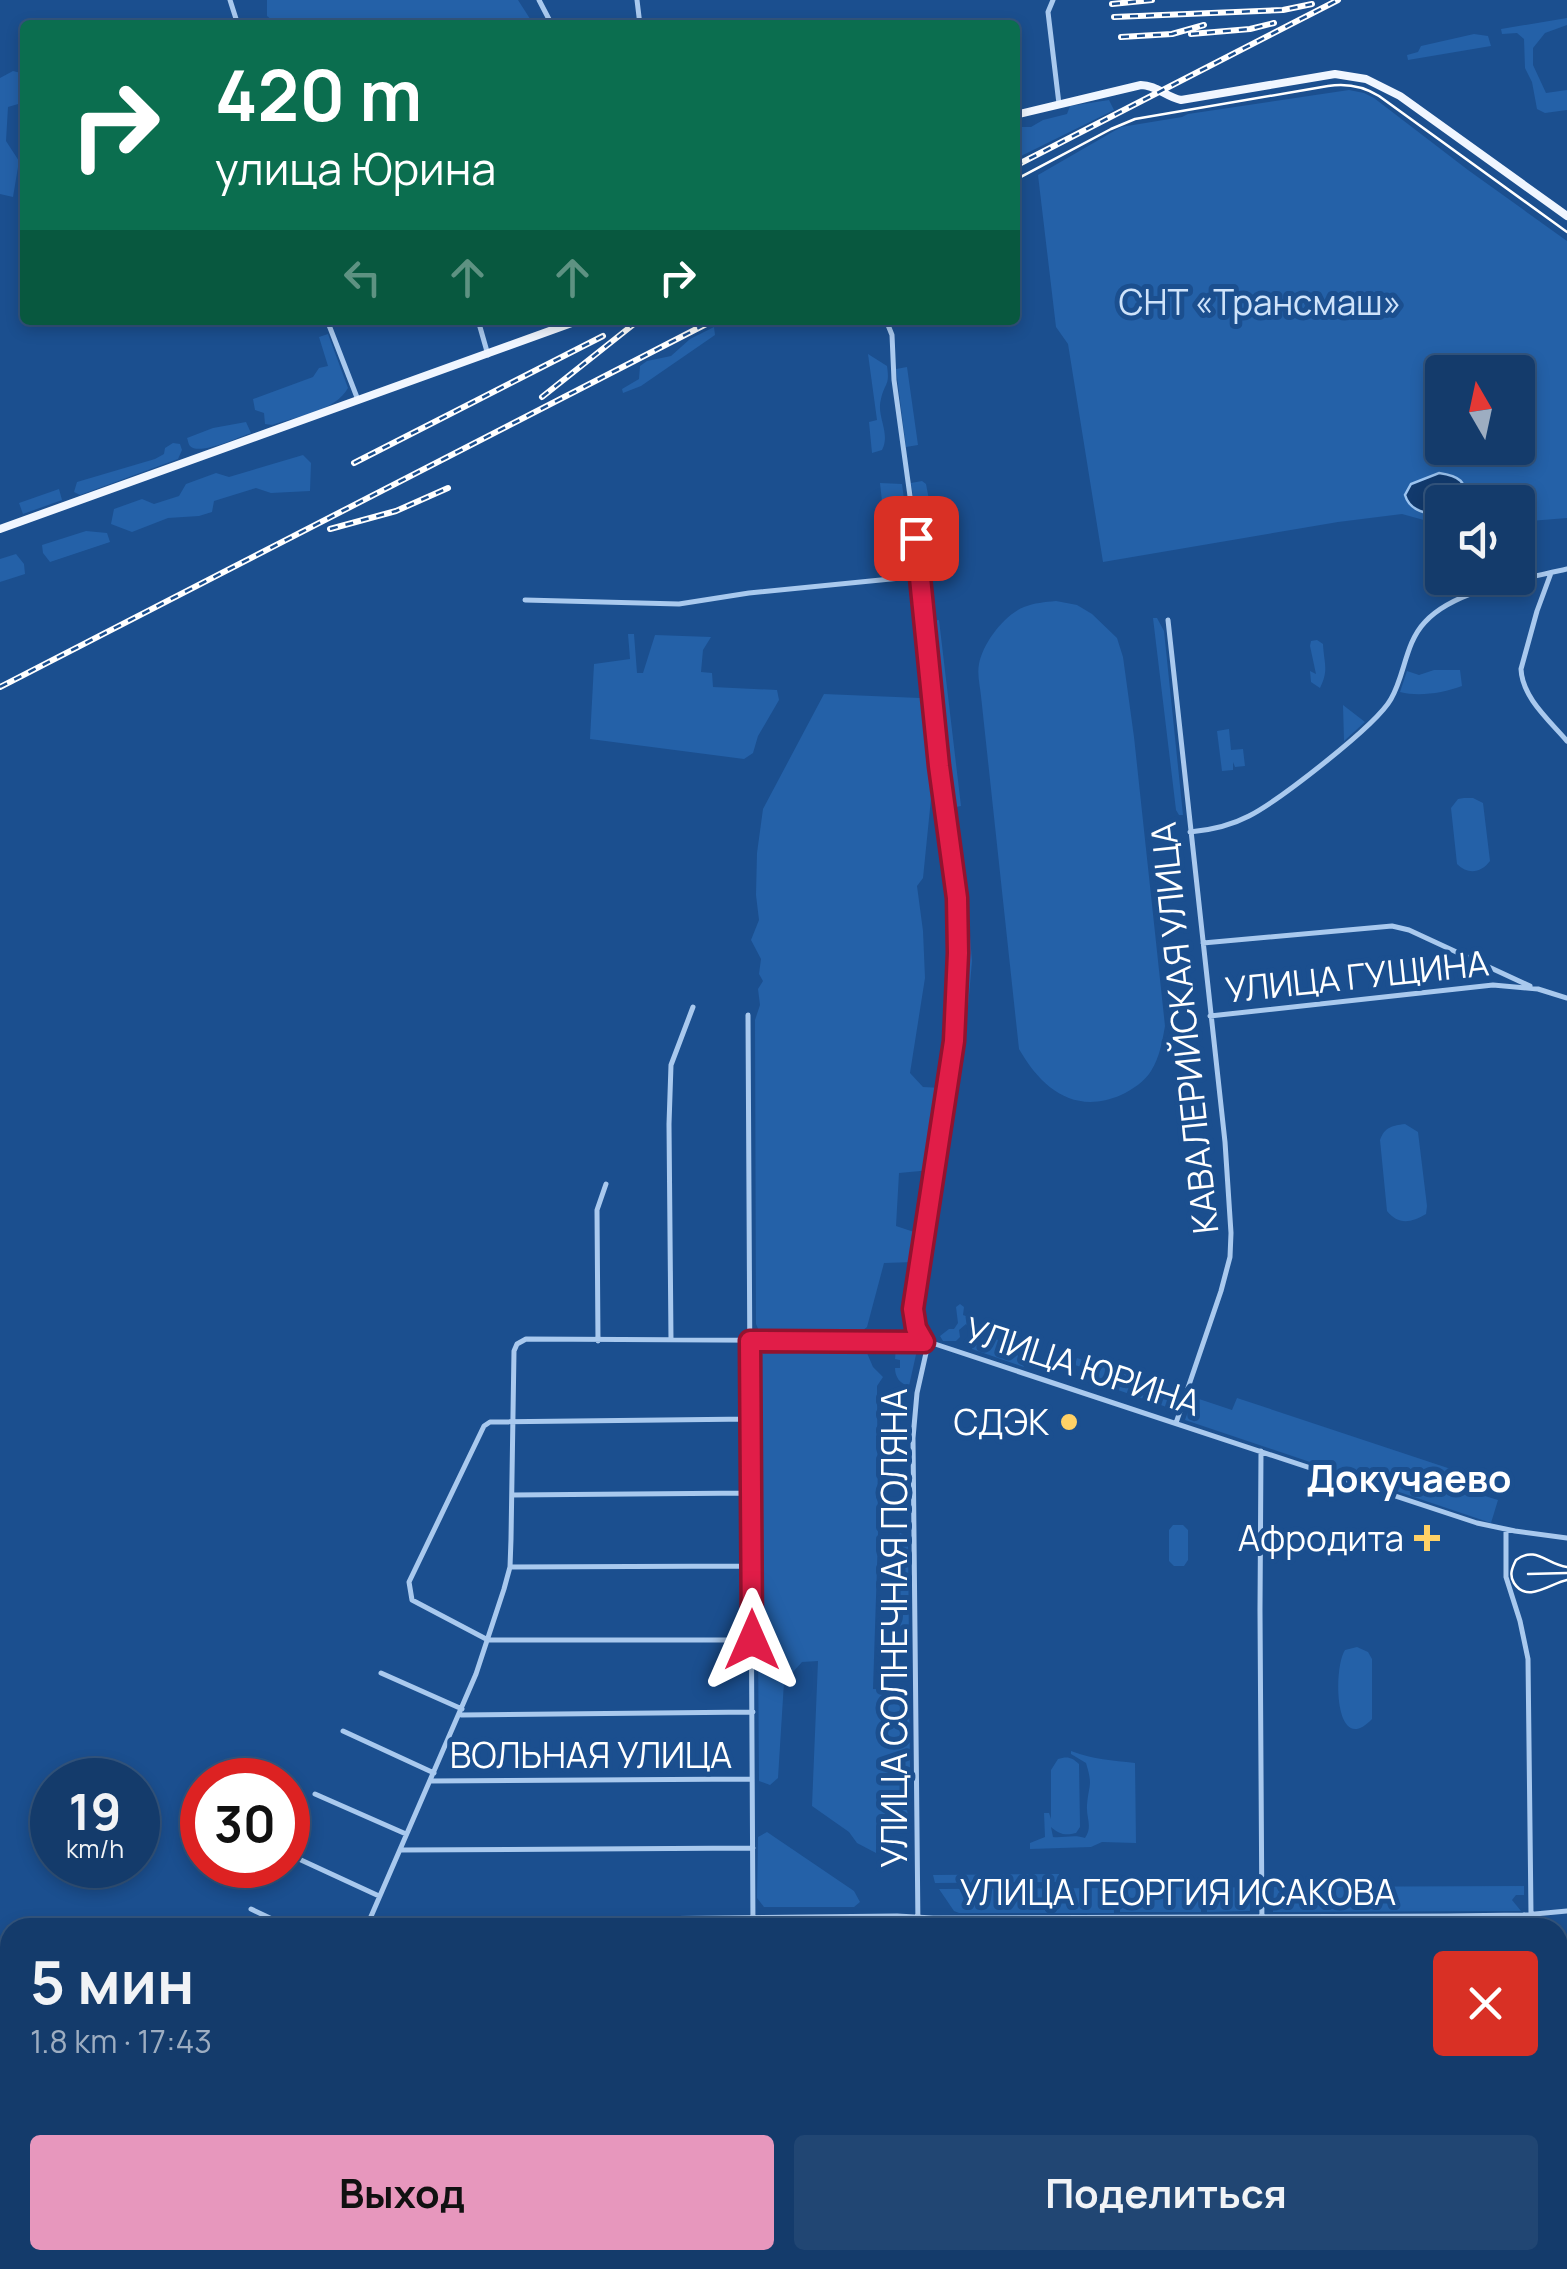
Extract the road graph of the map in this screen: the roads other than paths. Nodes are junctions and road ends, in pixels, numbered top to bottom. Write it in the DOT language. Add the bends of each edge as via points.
graph roads {
  1 [pos="1054,0"];
  2 [pos="1059,104"];
  3 [pos="1020,114"];
  4 [pos="1567,216"];
  5 [pos="329,325"];
  6 [pos="479,325"];
  7 [pos="567,325"];
  8 [pos="888,325"];
  9 [pos="488,355"];
  10 [pos="358,400"];
  11 [pos="0,529"];
  12 [pos="1567,569"];
  13 [pos="1551,573"];
  14 [pos="921,576"];
  15 [pos="525,600"];
  16 [pos="1168,620"];
  17 [pos="1567,741"];
  18 [pos="1190,832"];
  19 [pos="1203,943"];
  20 [pos="1538,989"];
  21 [pos="1567,998"];
  22 [pos="693,1007"];
  23 [pos="748,1015"];
  24 [pos="1210,1016"];
  25 [pos="606,1184"];
  26 [pos="672,1340"];
  27 [pos="598,1341"];
  28 [pos="750,1341"];
  29 [pos="924,1342"];
  30 [pos="750,1420"];
  31 [pos="513,1422"];
  32 [pos="1176,1423"];
  33 [pos="1261,1451"];
  34 [pos="752,1493"];
  35 [pos="512,1494"];
  36 [pos="1506,1530"];
  37 [pos="1567,1538"];
  38 [pos="752,1566"];
  39 [pos="510,1567"];
  40 [pos="488,1640"];
  41 [pos="752,1640"];
  42 [pos="381,1673"];
  43 [pos="461,1712"];
  44 [pos="753,1712"];
  45 [pos="343,1731"];
  46 [pos="434,1773"];
  47 [pos="752,1780"];
  48 [pos="430,1781"];
  49 [pos="315,1794"];
  50 [pos="406,1834"];
  51 [pos="753,1848"];
  52 [pos="399,1850"];
  53 [pos="310,1864"];
  54 [pos="380,1896"];
  55 [pos="251,1909"];
  56 [pos="1567,1911"];
  57 [pos="1531,1914"];
  58 [pos="1262,1916"];
  59 [pos="270,1918"];
  60 [pos="370,1918"];
  61 [pos="753,1918"];
  62 [pos="918,1918"];
  1 -- 2 [label="street" via="1048,12"];
  2 -- 3 [label="main road"];
  2 -- 4 [label="main road" via="1141,84 1181,100 1356,75 1400,96"];
  5 -- 10 [label="street"];
  6 -- 9 [label="street"];
  7 -- 9 [label="main road"];
  8 -- 14 [label="street, УЛИЦА СОЛНЕЧНАЯ ПОЛЯНА"];
  9 -- 10 [label="main road"];
  10 -- 11 [label="main road"];
  12 -- 13 [label="street"];
  13 -- 17 [label="street" via="1521,669 1524,687"];
  13 -- 18 [label="street" via="1441,608 1424,623 1390,701 1370,723 1271,804 1216,829"];
  14 -- 15 [label="street" via="679,604"];
  14 -- 29 [label="street, УЛИЦА СОЛНЕЧНАЯ ПОЛЯНА" via="958,940 954,1041 913,1309"];
  16 -- 18 [label="street, КАВАЛЕРИЙСКАЯ УЛИЦА"];
  18 -- 19 [label="street, КАВАЛЕРИЙСКАЯ УЛИЦА"];
  19 -- 20 [label="street" via="1392,926"];
  19 -- 24 [label="street, КАВАЛЕРИЙСКАЯ УЛИЦА"];
  20 -- 21 [label="street, УЛИЦА ГУЩИНА"];
  20 -- 24 [label="street, УЛИЦА ГУЩИНА" via="1493,984"];
  22 -- 26 [label="street" via="671,1064"];
  23 -- 28 [label="street"];
  24 -- 32 [label="street, КАВАЛЕРИЙСКАЯ УЛИЦА" via="1230,1258"];
  25 -- 27 [label="street" via="596,1210"];
  26 -- 27 [label="street, УЛИЦА ЮРИНА"];
  26 -- 28 [label="street, УЛИЦА ЮРИНА"];
  27 -- 31 [label="street, УЛИЦА ЮРИНА" via="517,1344"];
  28 -- 29 [label="street, УЛИЦА ЮРИНА"];
  28 -- 30 [label="street"];
  29 -- 32 [label="street, УЛИЦА ЮРИНА"];
  29 -- 62 [label="street, УЛИЦА СОЛНЕЧНАЯ ПОЛЯНА" via="913,1438"];
  30 -- 31 [label="street"];
  30 -- 34 [label="street"];
  31 -- 35 [label="street"];
  31 -- 40 [label="street" via="484,1426 409,1582 412,1600"];
  32 -- 33 [label="street, УЛИЦА ЮРИНА"];
  33 -- 36 [label="street, УЛИЦА ЮРИНА"];
  33 -- 58 [label="street"];
  34 -- 35 [label="street"];
  34 -- 38 [label="street"];
  35 -- 39 [label="street"];
  36 -- 37 [label="street, УЛИЦА ЮРИНА"];
  36 -- 57 [label="street" via="1506,1577 1528,1659"];
  38 -- 39 [label="street"];
  38 -- 41 [label="street"];
  39 -- 40 [label="street"];
  40 -- 41 [label="street"];
  40 -- 43 [label="street"];
  41 -- 44 [label="street"];
  42 -- 43 [label="street"];
  43 -- 44 [label="street"];
  43 -- 46 [label="street"];
  44 -- 47 [label="street"];
  45 -- 46 [label="street, ВОЛЬНАЯ УЛИЦА"];
  46 -- 48 [label="street"];
  47 -- 48 [label="street, ВОЛЬНАЯ УЛИЦА"];
  47 -- 51 [label="street"];
  48 -- 50 [label="street"];
  49 -- 50 [label="street"];
  50 -- 52 [label="street"];
  51 -- 52 [label="street"];
  51 -- 61 [label="street"];
  52 -- 54 [label="street"];
  53 -- 54 [label="street"];
  54 -- 60 [label="street"];
  55 -- 59 [label="street"];
  56 -- 57 [label="street, УЛИЦА ГЕОРГИЯ ИСАКОВА"];
  57 -- 58 [label="street, УЛИЦА ГЕОРГИЯ ИСАКОВА"];
  58 -- 62 [label="street, УЛИЦА ГЕОРГИЯ ИСАКОВА"];
  61 -- 62 [label="street, УЛИЦА ГЕОРГИЯ ИСАКОВА"];
}
